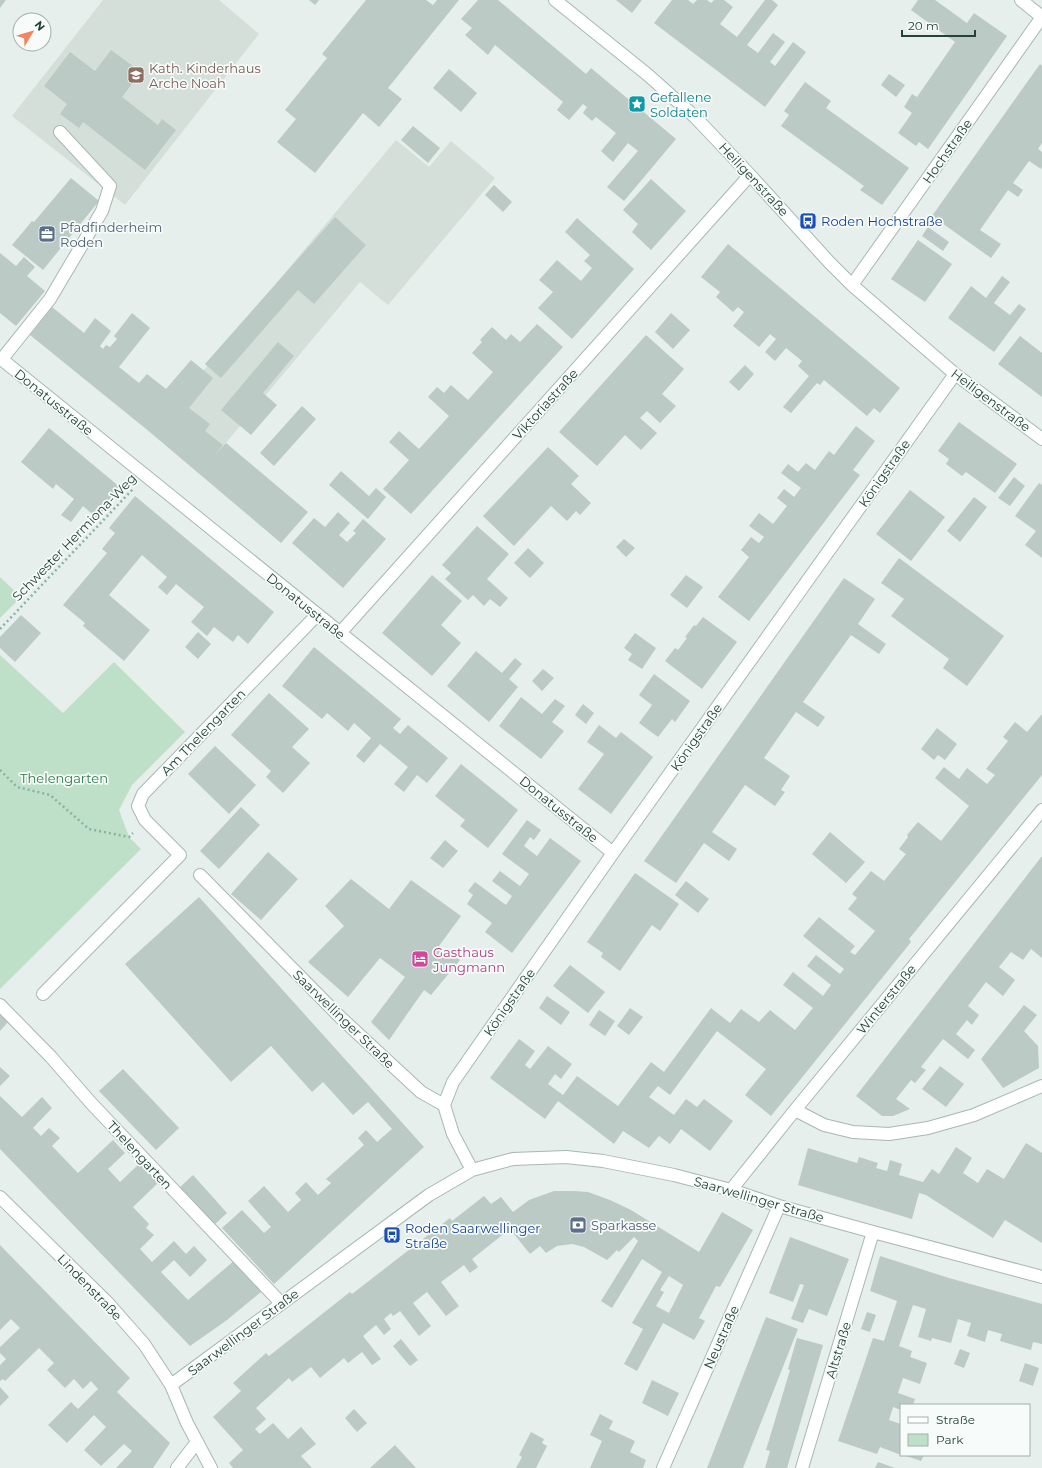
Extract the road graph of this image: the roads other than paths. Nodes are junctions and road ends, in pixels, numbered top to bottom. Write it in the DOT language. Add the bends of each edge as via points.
graph roads {
  1 [pos="555,0"];
  2 [pos="1021,0"];
  3 [pos="570,4"];
  4 [pos="1042,17"];
  5 [pos="60,132"];
  6 [pos="750,175"];
  7 [pos="852,285"];
  8 [pos="1,359"];
  9 [pos="955,374"];
  10 [pos="1042,439"];
  11 [pos="317,614"];
  12 [pos="340,633"];
  13 [pos="1042,810"];
  14 [pos="613,853"];
  15 [pos="200,875"];
  16 [pos="43,994"];
  17 [pos="0,1005"];
  18 [pos="1042,1086"];
  19 [pos="444,1105"];
  20 [pos="795,1110"];
  21 [pos="472,1170"];
  22 [pos="731,1190"];
  23 [pos="0,1197"];
  24 [pos="779,1206"];
  25 [pos="873,1232"];
  26 [pos="1042,1277"];
  27 [pos="281,1303"];
  28 [pos="171,1385"];
  29 [pos="197,1442"];
  30 [pos="177,1468"];
  31 [pos="212,1468"];
  32 [pos="663,1468"];
  33 [pos="802,1468"];
  1 -- 3 [label="street, Heiligenstraße"];
  2 -- 4 [label="street"];
  3 -- 6 [label="street, Heiligenstraße" via="695,117"];
  4 -- 7 [label="street, Hochstraße"];
  5 -- 8 [label="street" via="110,186 102,211 50,299"];
  6 -- 7 [label="street, Heiligenstraße"];
  6 -- 12 [label="street, Viktoriastraße"];
  7 -- 9 [label="street, Heiligenstraße"];
  8 -- 11 [label="street, Donatusstraße"];
  9 -- 10 [label="street, Heiligenstraße"];
  9 -- 14 [label="street, Königstraße"];
  11 -- 12 [label="street, Donatusstraße"];
  11 -- 16 [label="street, Am Thelengarten" via="143,794 138,806 145,820 180,855"];
  12 -- 14 [label="street, Donatusstraße"];
  13 -- 20 [label="street, Winterstraße"];
  14 -- 19 [label="street, Königstraße" via="453,1082"];
  15 -- 19 [label="street, Saarwellinger Straße" via="339,1016 421,1092"];
  17 -- 27 [label="street, Thelengarten"];
  18 -- 20 [label="street" via="974,1115 928,1128 889,1134 853,1132 824,1125"];
  19 -- 21 [label="street" via="453,1134"];
  20 -- 22 [label="street, Winterstraße"];
  21 -- 22 [label="street, Saarwellinger Straße" via="513,1159 566,1157 674,1175"];
  21 -- 27 [label="street, Saarwellinger Straße" via="429,1195"];
  22 -- 24 [label="street, Saarwellinger Straße"];
  23 -- 28 [label="street, Lindenstraße" via="108,1303 144,1344"];
  24 -- 25 [label="street, Saarwellinger Straße"];
  24 -- 32 [label="street, Neustraße"];
  25 -- 26 [label="street, Saarwellinger Straße"];
  25 -- 33 [label="street, Altstraße"];
  27 -- 28 [label="street, Saarwellinger Straße"];
  28 -- 29 [label="street, Lindenstraße"];
  29 -- 30 [label="street"];
  29 -- 31 [label="street, Lindenstraße"];
}
